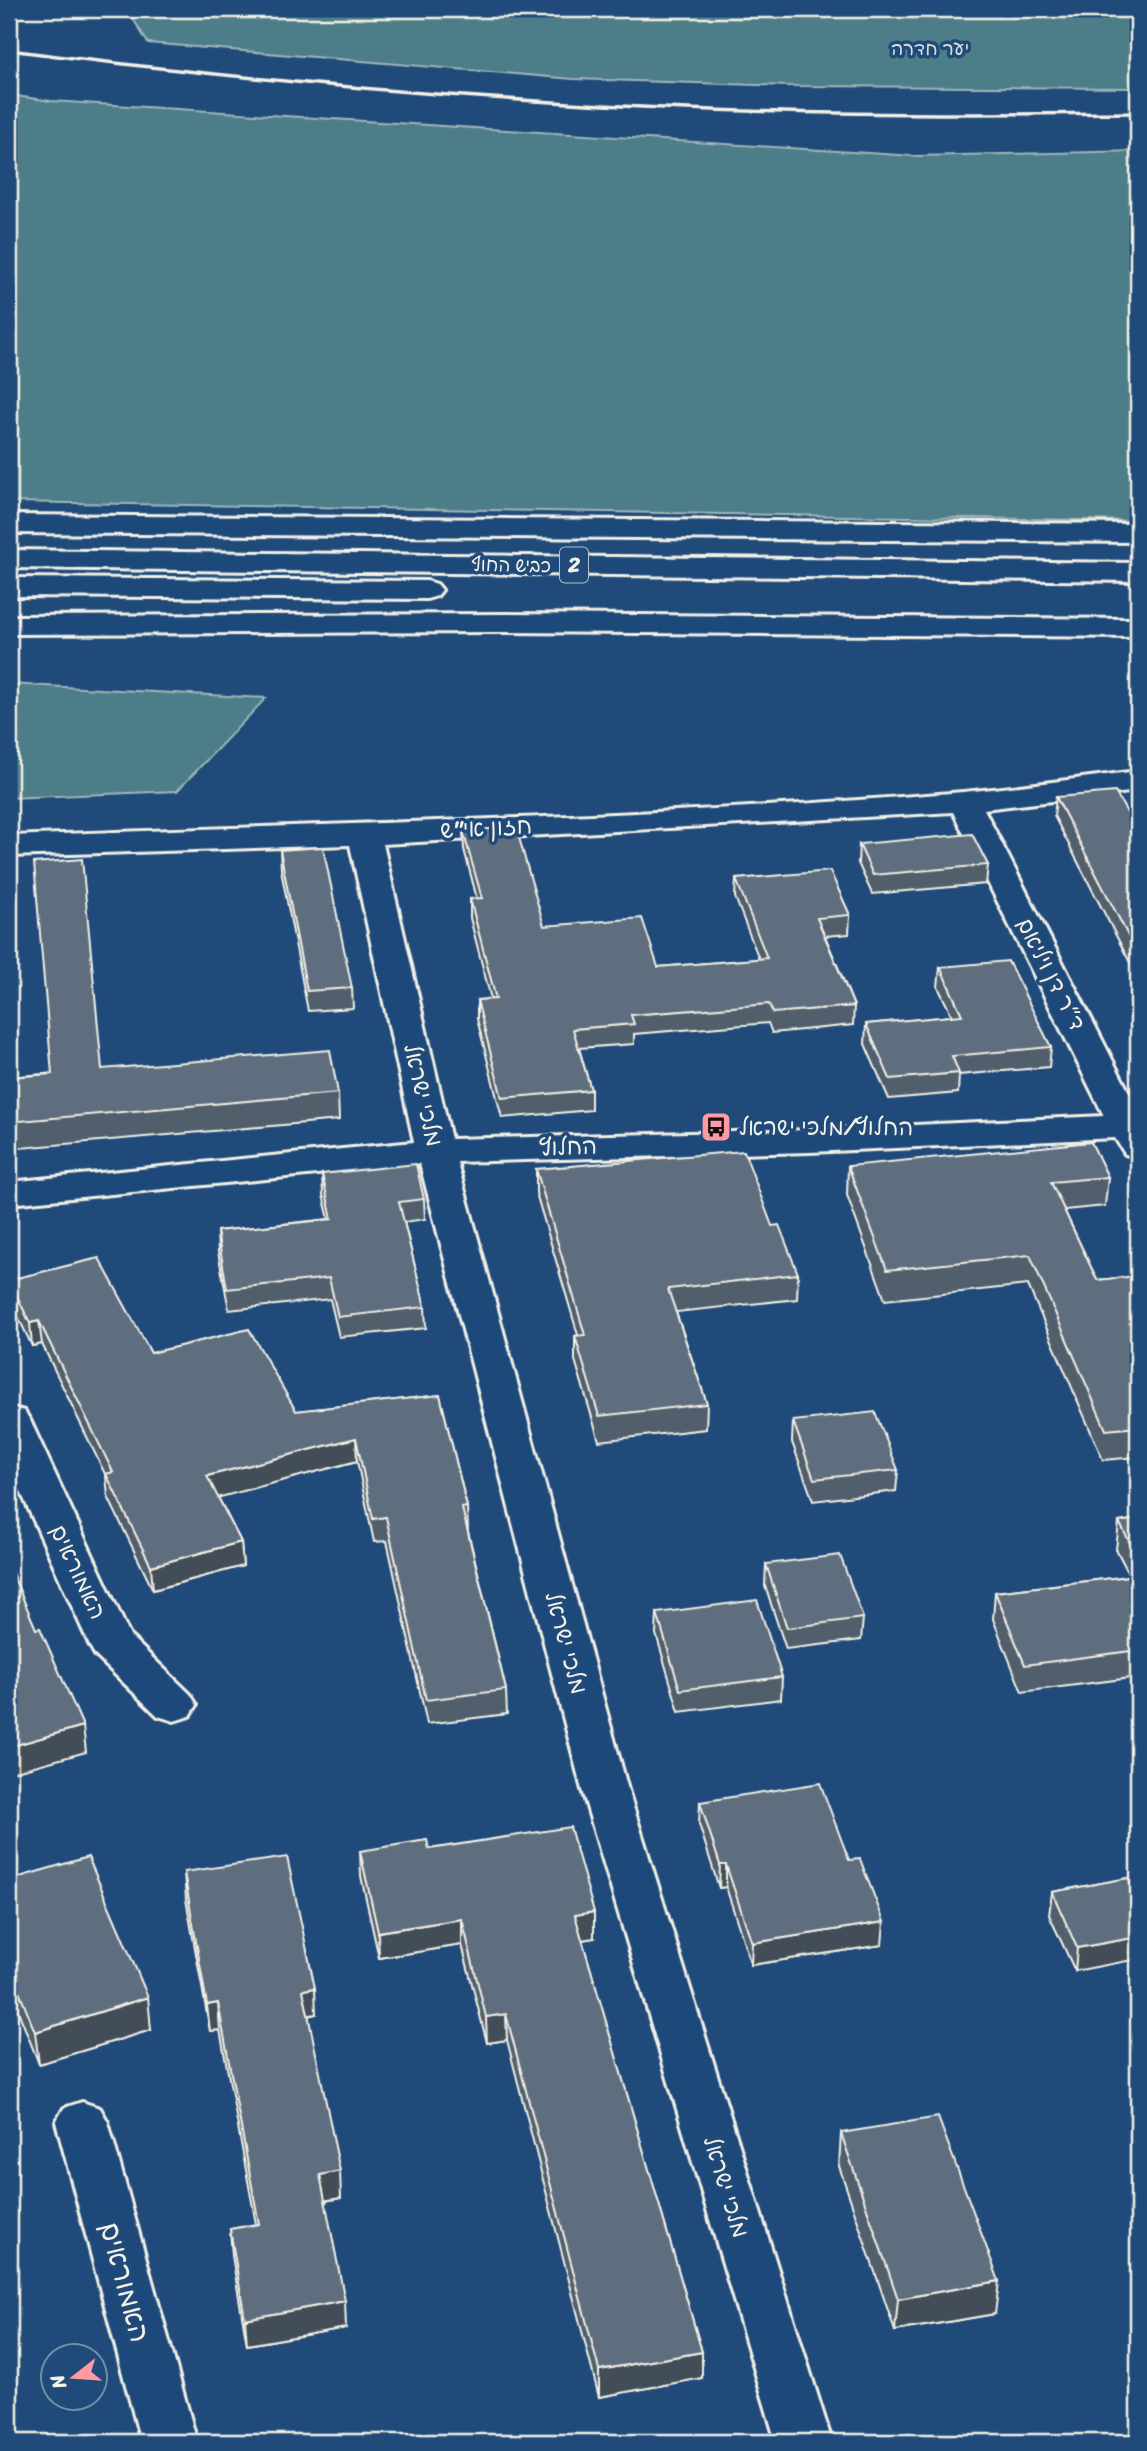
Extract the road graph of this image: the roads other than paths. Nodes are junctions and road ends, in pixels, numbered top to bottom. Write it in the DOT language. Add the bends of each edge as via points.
graph roads {
  1 [pos="9,524"];
  2 [pos="1138,533"];
  3 [pos="9,559"];
  4 [pos="1138,572"];
  5 [pos="9,586"];
  6 [pos="1138,595"];
  7 [pos="9,625"];
  8 [pos="1138,628"];
  9 [pos="1138,781"];
  10 [pos="964,802"];
  11 [pos="364,835"];
  12 [pos="9,846"];
  13 [pos="1133,1136"];
  14 [pos="435,1151"];
  15 [pos="9,1193"];
  16 [pos="9,1420"];
  17 [pos="174,1705"];
  18 [pos="82,2122"];
  19 [pos="169,2442"];
  20 [pos="804,2442"];
  1 -- 2 [label="main road"];
  3 -- 4 [label="main road, כביש החוף / 2"];
  5 -- 6 [label="main road, כביש החוף / 2"];
  7 -- 8 [label="main road"];
  9 -- 10 [label="main road, חזון אי\"ש"];
  10 -- 11 [label="main road, חזון אי\"ש"];
  10 -- 13 [label="main road, ד״ר דן ויליאם"];
  11 -- 12 [label="main road, חזון אי\"ש"];
  11 -- 14 [label="main road, מלכי ישראל"];
  13 -- 14 [label="main road, החלוץ"];
  14 -- 15 [label="main road, החלוץ"];
  14 -- 20 [label="main road, מלכי ישראל" via="605,1790"];
  16 -- 17 [label="main road, האמוראים" via="111,1644"];
  18 -- 19 [label="main road, האמוראים"];
}
